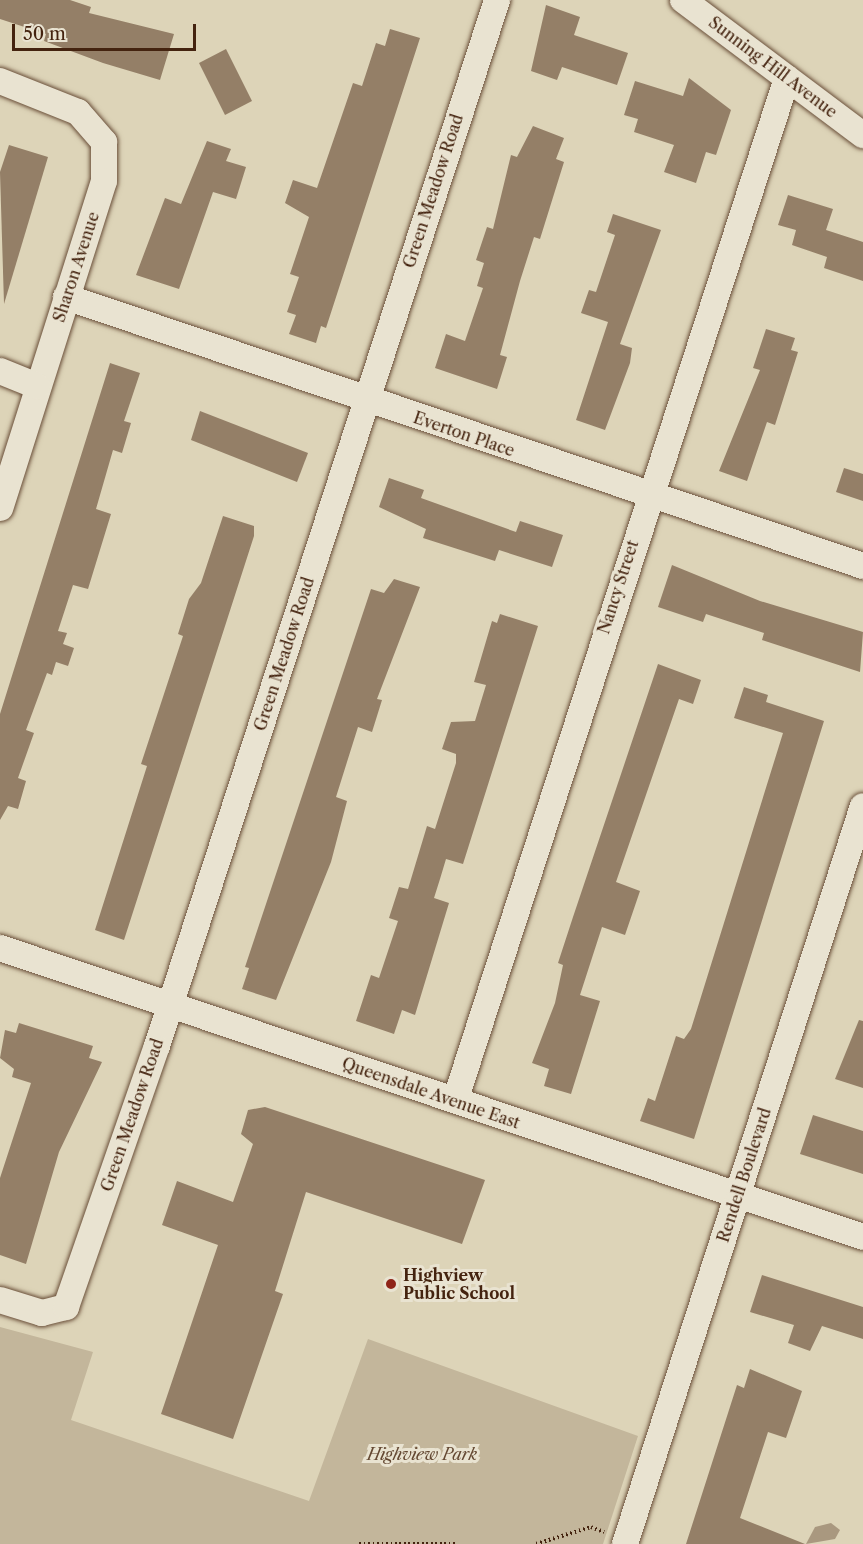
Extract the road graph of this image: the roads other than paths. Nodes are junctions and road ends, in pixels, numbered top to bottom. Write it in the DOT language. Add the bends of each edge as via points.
graph roads {
  1 [pos="497,0"];
  2 [pos="682,0"];
  3 [pos="787,78"];
  4 [pos="0,81"];
  5 [pos="863,135"];
  6 [pos="66,297"];
  7 [pos="0,371"];
  8 [pos="37,386"];
  9 [pos="365,400"];
  10 [pos="648,496"];
  11 [pos="0,508"];
  12 [pos="863,566"];
  13 [pos="863,806"];
  14 [pos="853,872"];
  15 [pos="0,948"];
  16 [pos="169,1006"];
  17 [pos="456,1098"];
  18 [pos="738,1195"];
  19 [pos="863,1237"];
  20 [pos="0,1300"];
  21 [pos="626,1541"];
  1 -- 9 [label="street, Green Meadow Road"];
  2 -- 3 [label="street, Sunning Hill Avenue"];
  3 -- 5 [label="street, Sunning Hill Avenue"];
  3 -- 10 [label="street, Nancy Street"];
  4 -- 6 [label="street, Sharon Avenue" via="78,112 104,142 104,181"];
  6 -- 8 [label="street, Sharon Avenue"];
  6 -- 9 [label="street, Everton Place"];
  7 -- 8 [label="street"];
  8 -- 11 [label="street, Sharon Avenue"];
  9 -- 10 [label="street, Everton Place"];
  9 -- 16 [label="street, Green Meadow Road"];
  10 -- 12 [label="street, Everton Place"];
  10 -- 17 [label="street, Nancy Street"];
  13 -- 14 [label="street, Rendell Boulevard"];
  14 -- 18 [label="street, Rendell Boulevard"];
  15 -- 16 [label="street, Queensdale Avenue East"];
  16 -- 17 [label="street, Queensdale Avenue East"];
  16 -- 20 [label="street, Green Meadow Road" via="67,1306 42,1313"];
  17 -- 18 [label="street, Queensdale Avenue East"];
  18 -- 19 [label="street, Queensdale Avenue East"];
  18 -- 21 [label="street, Rendell Boulevard"];
}
